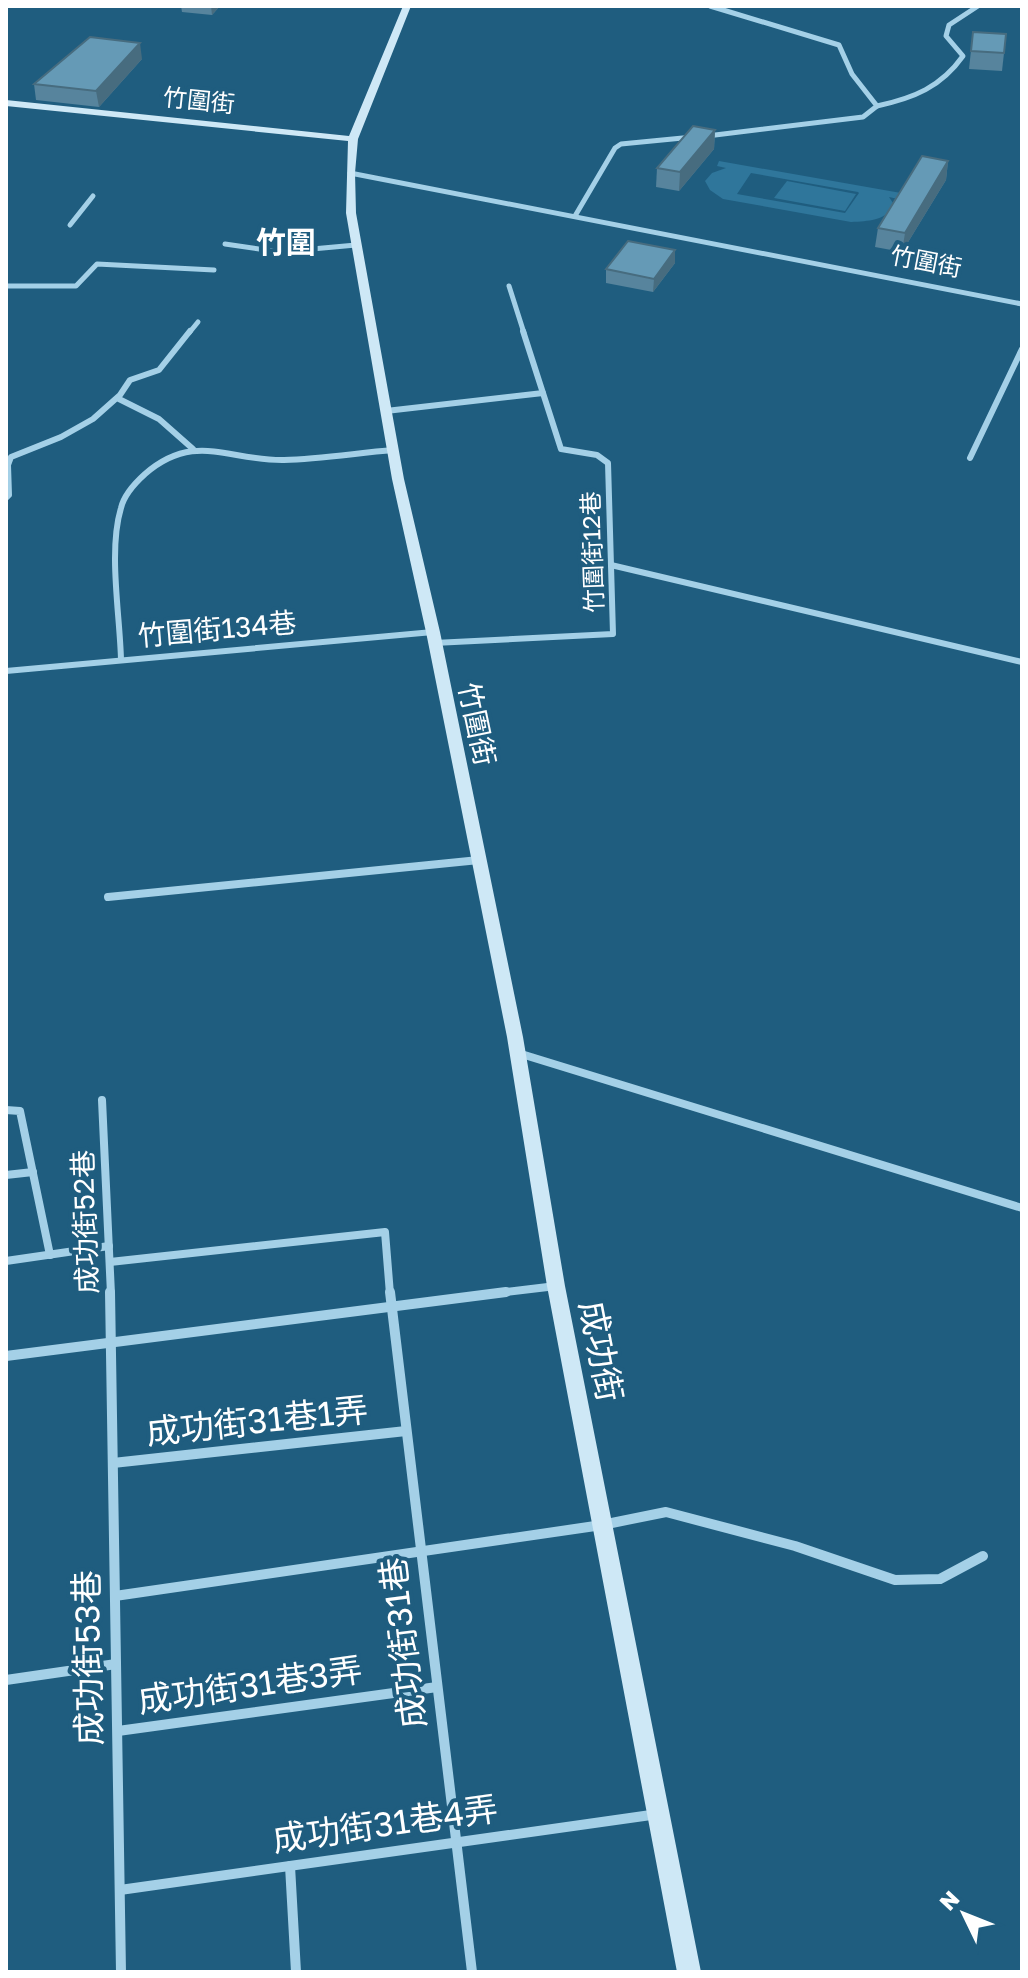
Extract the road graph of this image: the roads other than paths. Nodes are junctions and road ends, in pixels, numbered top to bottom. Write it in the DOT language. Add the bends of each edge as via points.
graph roads {
  1 [pos="407,6"];
  2 [pos="710,6"];
  3 [pos="978,6"];
  4 [pos="6,103"];
  5 [pos="877,106"];
  6 [pos="353,139"];
  7 [pos="350,173"];
  8 [pos="93,196"];
  9 [pos="575,216"];
  10 [pos="70,225"];
  11 [pos="225,244"];
  12 [pos="356,245"];
  13 [pos="214,270"];
  14 [pos="6,286"];
  15 [pos="509,286"];
  16 [pos="1022,304"];
  17 [pos="198,322"];
  18 [pos="1022,349"];
  19 [pos="543,393"];
  20 [pos="119,399"];
  21 [pos="386,411"];
  22 [pos="193,449"];
  23 [pos="393,450"];
  24 [pos="970,458"];
  25 [pos="6,498"];
  26 [pos="611,565"];
  27 [pos="433,638"];
  28 [pos="121,660"];
  29 [pos="1022,662"];
  30 [pos="6,671"];
  31 [pos="479,860"];
  32 [pos="108,897"];
  33 [pos="518,1053"];
  34 [pos="102,1100"];
  35 [pos="6,1110"];
  36 [pos="33,1172"];
  37 [pos="6,1175"];
  38 [pos="1022,1208"];
  39 [pos="109,1246"];
  40 [pos="50,1255"];
  41 [pos="6,1261"];
  42 [pos="110,1262"];
  43 [pos="556,1286"];
  44 [pos="391,1307"];
  45 [pos="112,1342"];
  46 [pos="6,1356"];
  47 [pos="406,1431"];
  48 [pos="113,1463"];
  49 [pos="602,1525"];
  50 [pos="421,1551"];
  51 [pos="983,1556"];
  52 [pos="115,1596"];
  53 [pos="116,1664"];
  54 [pos="6,1680"];
  55 [pos="437,1687"];
  56 [pos="118,1731"];
  57 [pos="658,1814"];
  58 [pos="456,1843"];
  59 [pos="290,1866"];
  60 [pos="120,1890"];
  61 [pos="121,1972"];
  62 [pos="296,1972"];
  63 [pos="472,1972"];
  64 [pos="689,1972"];
  1 -- 6 [label="street"];
  2 -- 5 [label="street" via="839,45 852,74"];
  3 -- 5 [label="street" via="946,26 946,36 963,56 951,75 917,98"];
  4 -- 6 [label="street, 竹圍街"];
  5 -- 9 [label="street" via="863,117 621,144"];
  6 -- 7 [label="street, 竹圍街"];
  7 -- 9 [label="street, 竹圍街"];
  7 -- 12 [label="street, 竹圍街"];
  8 -- 10 [label="street"];
  9 -- 16 [label="street, 竹圍街"];
  11 -- 12 [label="street" via="279,252"];
  12 -- 21 [label="street, 竹圍街"];
  13 -- 14 [label="street" via="97,264 76,286"];
  15 -- 19 [label="street, 竹圍街12巷"];
  17 -- 20 [label="street" via="159,370 130,380"];
  18 -- 24 [label="street"];
  19 -- 21 [label="street"];
  19 -- 26 [label="street, 竹圍街12巷" via="561,449 597,455 608,463"];
  20 -- 22 [label="street" via="158,416"];
  20 -- 25 [label="street" via="61,438 11,457"];
  21 -- 23 [label="street, 竹圍街"];
  22 -- 23 [label="street" via="285,459"];
  22 -- 28 [label="street" via="162,461 121,506"];
  23 -- 27 [label="street, 竹圍街"];
  26 -- 27 [label="street, 竹圍街12巷" via="613,634"];
  26 -- 29 [label="street"];
  27 -- 28 [label="street, 竹圍街134巷"];
  27 -- 31 [label="street, 竹圍街"];
  28 -- 30 [label="street, 竹圍街134巷"];
  31 -- 32 [label="street"];
  31 -- 33 [label="street, 竹圍街"];
  33 -- 38 [label="street"];
  33 -- 43 [label="street, 竹圍街"];
  34 -- 39 [label="street, 成功街52巷"];
  35 -- 36 [label="street" via="20,1111"];
  36 -- 37 [label="street"];
  36 -- 40 [label="street"];
  39 -- 40 [label="street"];
  39 -- 42 [label="street, 成功街52巷"];
  40 -- 41 [label="street"];
  42 -- 44 [label="street, 成功街31巷" via="385,1232"];
  42 -- 45 [label="street, 成功街52巷"];
  43 -- 44 [label="street, 成功街"];
  43 -- 49 [label="street, 成功街"];
  44 -- 45 [label="street, 成功街"];
  44 -- 47 [label="street, 成功街31巷"];
  45 -- 46 [label="street, 成功街"];
  45 -- 48 [label="street, 成功街53巷"];
  47 -- 48 [label="street, 成功街31巷1弄"];
  47 -- 50 [label="street, 成功街31巷"];
  48 -- 52 [label="street, 成功街53巷"];
  49 -- 50 [label="street"];
  49 -- 51 [label="street" via="666,1512 795,1546 895,1580 940,1579"];
  49 -- 57 [label="street, 成功街"];
  50 -- 52 [label="street"];
  50 -- 55 [label="street, 成功街31巷"];
  52 -- 53 [label="street, 成功街53巷"];
  53 -- 54 [label="street"];
  53 -- 56 [label="street, 成功街53巷"];
  55 -- 56 [label="street, 成功街31巷3弄"];
  55 -- 58 [label="street, 成功街31巷"];
  56 -- 60 [label="street, 成功街53巷"];
  57 -- 58 [label="street, 成功街31巷4弄"];
  57 -- 64 [label="street, 成功街"];
  58 -- 59 [label="street, 成功街31巷4弄"];
  58 -- 63 [label="street, 成功街31巷"];
  59 -- 60 [label="street, 成功街31巷4弄"];
  59 -- 62 [label="street"];
  60 -- 61 [label="street, 成功街53巷"];
}
